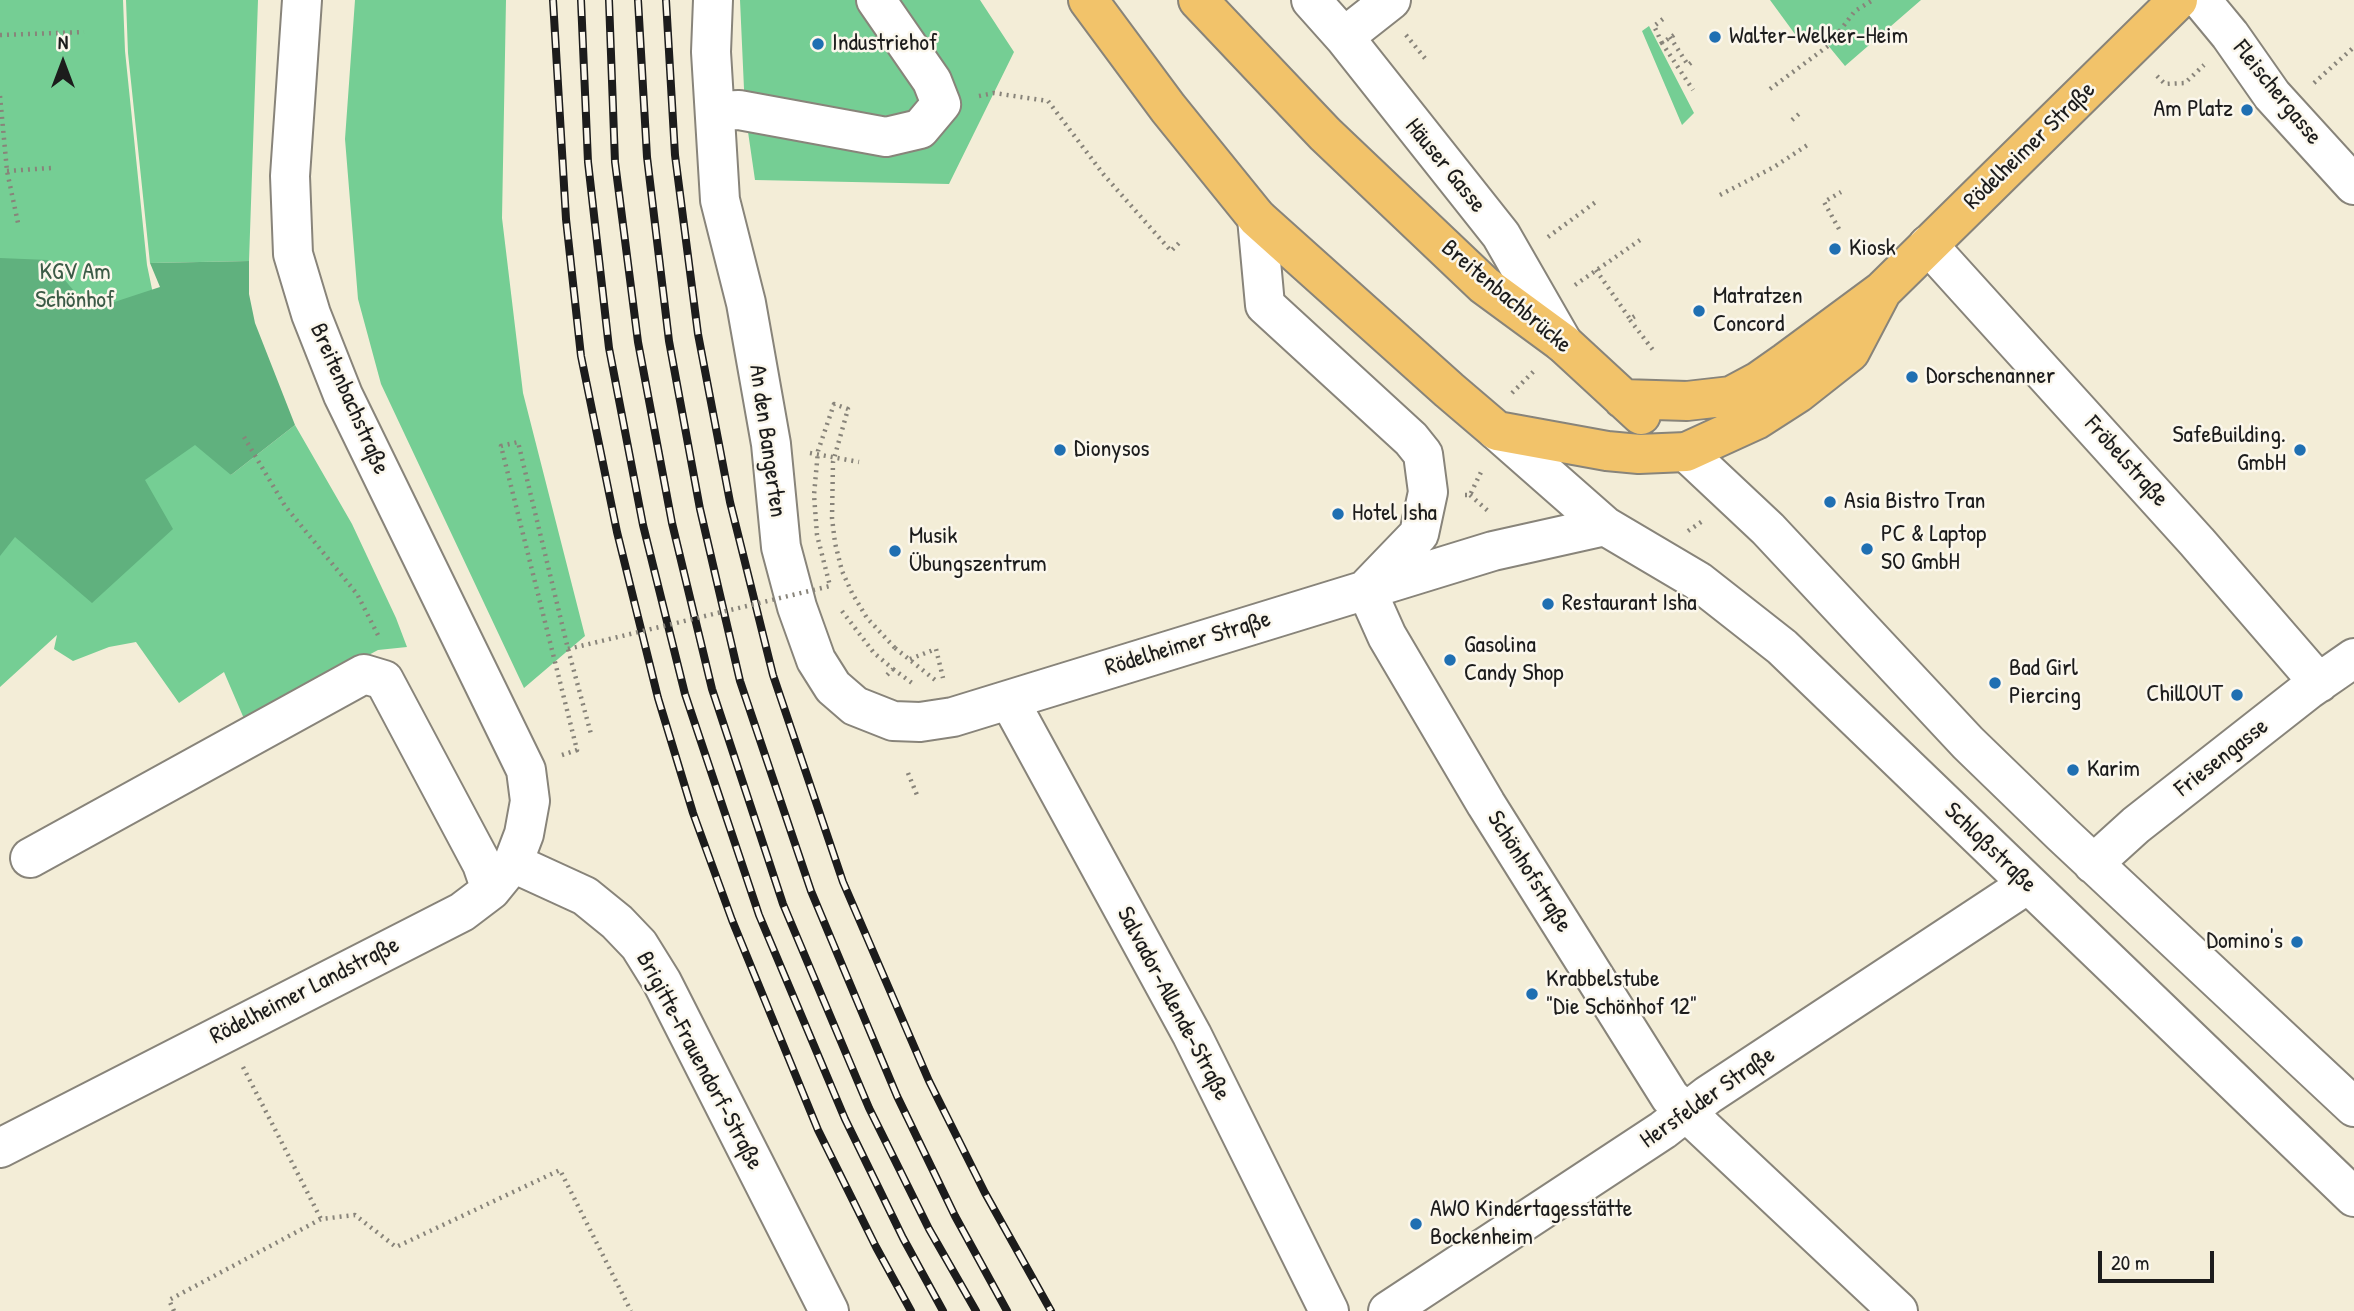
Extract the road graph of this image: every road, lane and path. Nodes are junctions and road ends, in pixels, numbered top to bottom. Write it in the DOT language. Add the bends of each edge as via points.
graph roads {
  1 [pos="302,0"];
  2 [pos="713,0"];
  3 [pos="876,0"];
  4 [pos="1088,0"];
  5 [pos="1198,0"];
  6 [pos="1311,0"];
  7 [pos="1873,0"];
  8 [pos="2178,0"];
  9 [pos="2201,0"];
  10 [pos="1396,14"];
  11 [pos="1663,19"];
  12 [pos="84,32"];
  13 [pos="0,35"];
  14 [pos="1344,37"];
  15 [pos="1662,43"];
  16 [pos="2354,47"];
  17 [pos="2213,56"];
  18 [pos="1428,62"];
  19 [pos="1692,62"];
  20 [pos="2151,70"];
  21 [pos="1770,89"];
  22 [pos="1693,90"];
  23 [pos="0,96"];
  24 [pos="941,104"];
  25 [pos="2283,108"];
  26 [pos="715,111"];
  27 [pos="1800,113"];
  28 [pos="1792,120"];
  29 [pos="1809,144"];
  30 [pos="0,165"];
  31 [pos="7,168"];
  32 [pos="51,168"];
  33 [pos="2354,185"];
  34 [pos="1841,192"];
  35 [pos="1720,195"];
  36 [pos="1597,201"];
  37 [pos="1257,218"];
  38 [pos="18,223"];
  39 [pos="1839,229"];
  40 [pos="1643,238"];
  41 [pos="1546,239"];
  42 [pos="1182,240"];
  43 [pos="1928,245"];
  44 [pos="1596,270"];
  45 [pos="1567,290"];
  46 [pos="1882,291"];
  47 [pos="1653,350"];
  48 [pos="1552,353"];
  49 [pos="1517,387"];
  50 [pos="1623,399"];
  51 [pos="1497,431"];
  52 [pos="244,437"];
  53 [pos="802,451"];
  54 [pos="1686,452"];
  55 [pos="859,462"];
  56 [pos="1605,526"];
  57 [pos="1366,589"];
  58 [pos="838,605"];
  59 [pos="568,649"];
  60 [pos="2354,658"];
  61 [pos="909,659"];
  62 [pos="384,680"];
  63 [pos="882,681"];
  64 [pos="937,682"];
  65 [pos="2319,683"];
  66 [pos="947,690"];
  67 [pos="1009,700"];
  68 [pos="591,734"];
  69 [pos="577,750"];
  70 [pos="908,774"];
  71 [pos="917,795"];
  72 [pos="30,859"];
  73 [pos="2093,864"];
  74 [pos="502,876"];
  75 [pos="2028,884"];
  76 [pos="224,1032"];
  77 [pos="2354,1107"];
  78 [pos="1687,1112"];
  79 [pos="0,1148"];
  80 [pos="2354,1197"];
  81 [pos="321,1219"];
  82 [pos="174,1311"];
  83 [pos="631,1311"];
  84 [pos="829,1311"];
  85 [pos="1329,1311"];
  86 [pos="1388,1311"];
  87 [pos="1898,1311"];
  1 -- 74 [label="street, Breitenbachstraße" via="290,176 293,254 343,395 526,770 530,800 524,834"];
  2 -- 26 [label="street, An den Bangerten"];
  3 -- 24 [label="street" via="932,81"];
  4 -- 37 [label="main road"];
  5 -- 48 [label="main road, Breitenbachbrücke" via="1325,134"];
  6 -- 14 [label="street, Häuser Gasse"];
  7 -- 21 [label="path" via="1855,11 1828,46"];
  8 -- 43 [label="main road, Rödelheimer Straße"];
  9 -- 25 [label="street, Fleischergasse"];
  10 -- 14 [label="street"];
  10 -- 18 [label="path"];
  11 -- 15 [label="path" via="1654,26"];
  12 -- 13 [label="path"];
  14 -- 48 [label="street, Häuser Gasse" via="1501,235"];
  15 -- 19 [label="path" via="1672,36 1688,65"];
  15 -- 22 [label="path"];
  16 -- 25 [label="path"];
  17 -- 20 [label="path" via="2185,83 2165,84"];
  23 -- 31 [label="path"];
  24 -- 26 [label="street" via="920,129 887,136 739,110"];
  24 -- 42 [label="path" via="994,93 1048,101 1171,251"];
  25 -- 33 [label="street, Fleischergasse"];
  26 -- 67 [label="street, An den Bangerten" via="720,200 746,303 769,432 781,547 816,660 833,687 855,706 893,721 953,717"];
  27 -- 28 [label="path"];
  29 -- 35 [label="path"];
  30 -- 31 [label="path"];
  31 -- 32 [label="path"];
  31 -- 38 [label="path"];
  34 -- 39 [label="path" via="1824,202"];
  36 -- 41 [label="path"];
  37 -- 51 [label="main road"];
  37 -- 57 [label="street, Rödelheimer Straße" via="1265,305 1423,454 1428,492 1419,534"];
  40 -- 44 [label="path"];
  43 -- 46 [label="main road, Rödelheimer Straße"];
  43 -- 65 [label="street, Fröbelstraße"];
  44 -- 45 [label="path"];
  44 -- 47 [label="path"];
  46 -- 50 [label="main road, Rödelheimer Straße" via="1759,381 1731,396 1687,401"];
  46 -- 54 [label="main road, Rödelheimer Straße" via="1842,359 1756,420"];
  48 -- 49 [label="path"];
  48 -- 50 [label="main road, Breitenbachbrücke"];
  50 -- 54 [label="main road, Breitenbachbrücke"];
  51 -- 54 [label="main road" via="1607,451"];
  51 -- 56 [label="street"];
  52 -- 62 [label="path" via="285,506 357,594 384,646 389,663"];
  53 -- 55 [label="path"];
  54 -- 73 [label="street" via="1768,529 1968,743"];
  56 -- 57 [label="street, Rödelheimer Straße" via="1493,551"];
  56 -- 75 [label="street, Schloßstraße" via="1698,581 1782,647"];
  57 -- 67 [label="street, Rödelheimer Straße"];
  57 -- 78 [label="street, Schönhofstraße" via="1387,636 1486,804 1670,1097"];
  58 -- 63 [label="path" via="868,646 893,669"];
  59 -- 61 [label="path, bridge" via="830,586 817,535 814,495 818,452 834,404 848,409 831,480 832,518 842,571 867,618"];
  59 -- 68 [label="path"];
  59 -- 69 [label="path" via="518,442 501,446"];
  60 -- 65 [label="street, Friesengasse"];
  61 -- 64 [label="path"];
  61 -- 66 [label="path" via="936,649"];
  62 -- 72 [label="street" via="363,674"];
  62 -- 74 [label="street" via="482,864"];
  65 -- 73 [label="street, Friesengasse" via="2136,825"];
  67 -- 85 [label="street, Salvador-Allende-Straße" via="1192,1035"];
  70 -- 71 [label="path"];
  73 -- 77 [label="street"];
  74 -- 76 [label="street, Rödelheimer Landstraße" via="463,912"];
  74 -- 84 [label="street, Brigitte-Frauendorf-Straße" via="585,896 639,945"];
  75 -- 78 [label="street, Hersfelder Straße"];
  75 -- 80 [label="street, Schloßstraße"];
  76 -- 79 [label="street, Rödelheimer Landstraße"];
  76 -- 81 [label="path"];
  78 -- 86 [label="street, Hersfelder Straße"];
  78 -- 87 [label="street, Schönhofstraße"];
  81 -- 82 [label="path" via="169,1300"];
  81 -- 83 [label="path" via="355,1215 396,1247 560,1170"];
}
